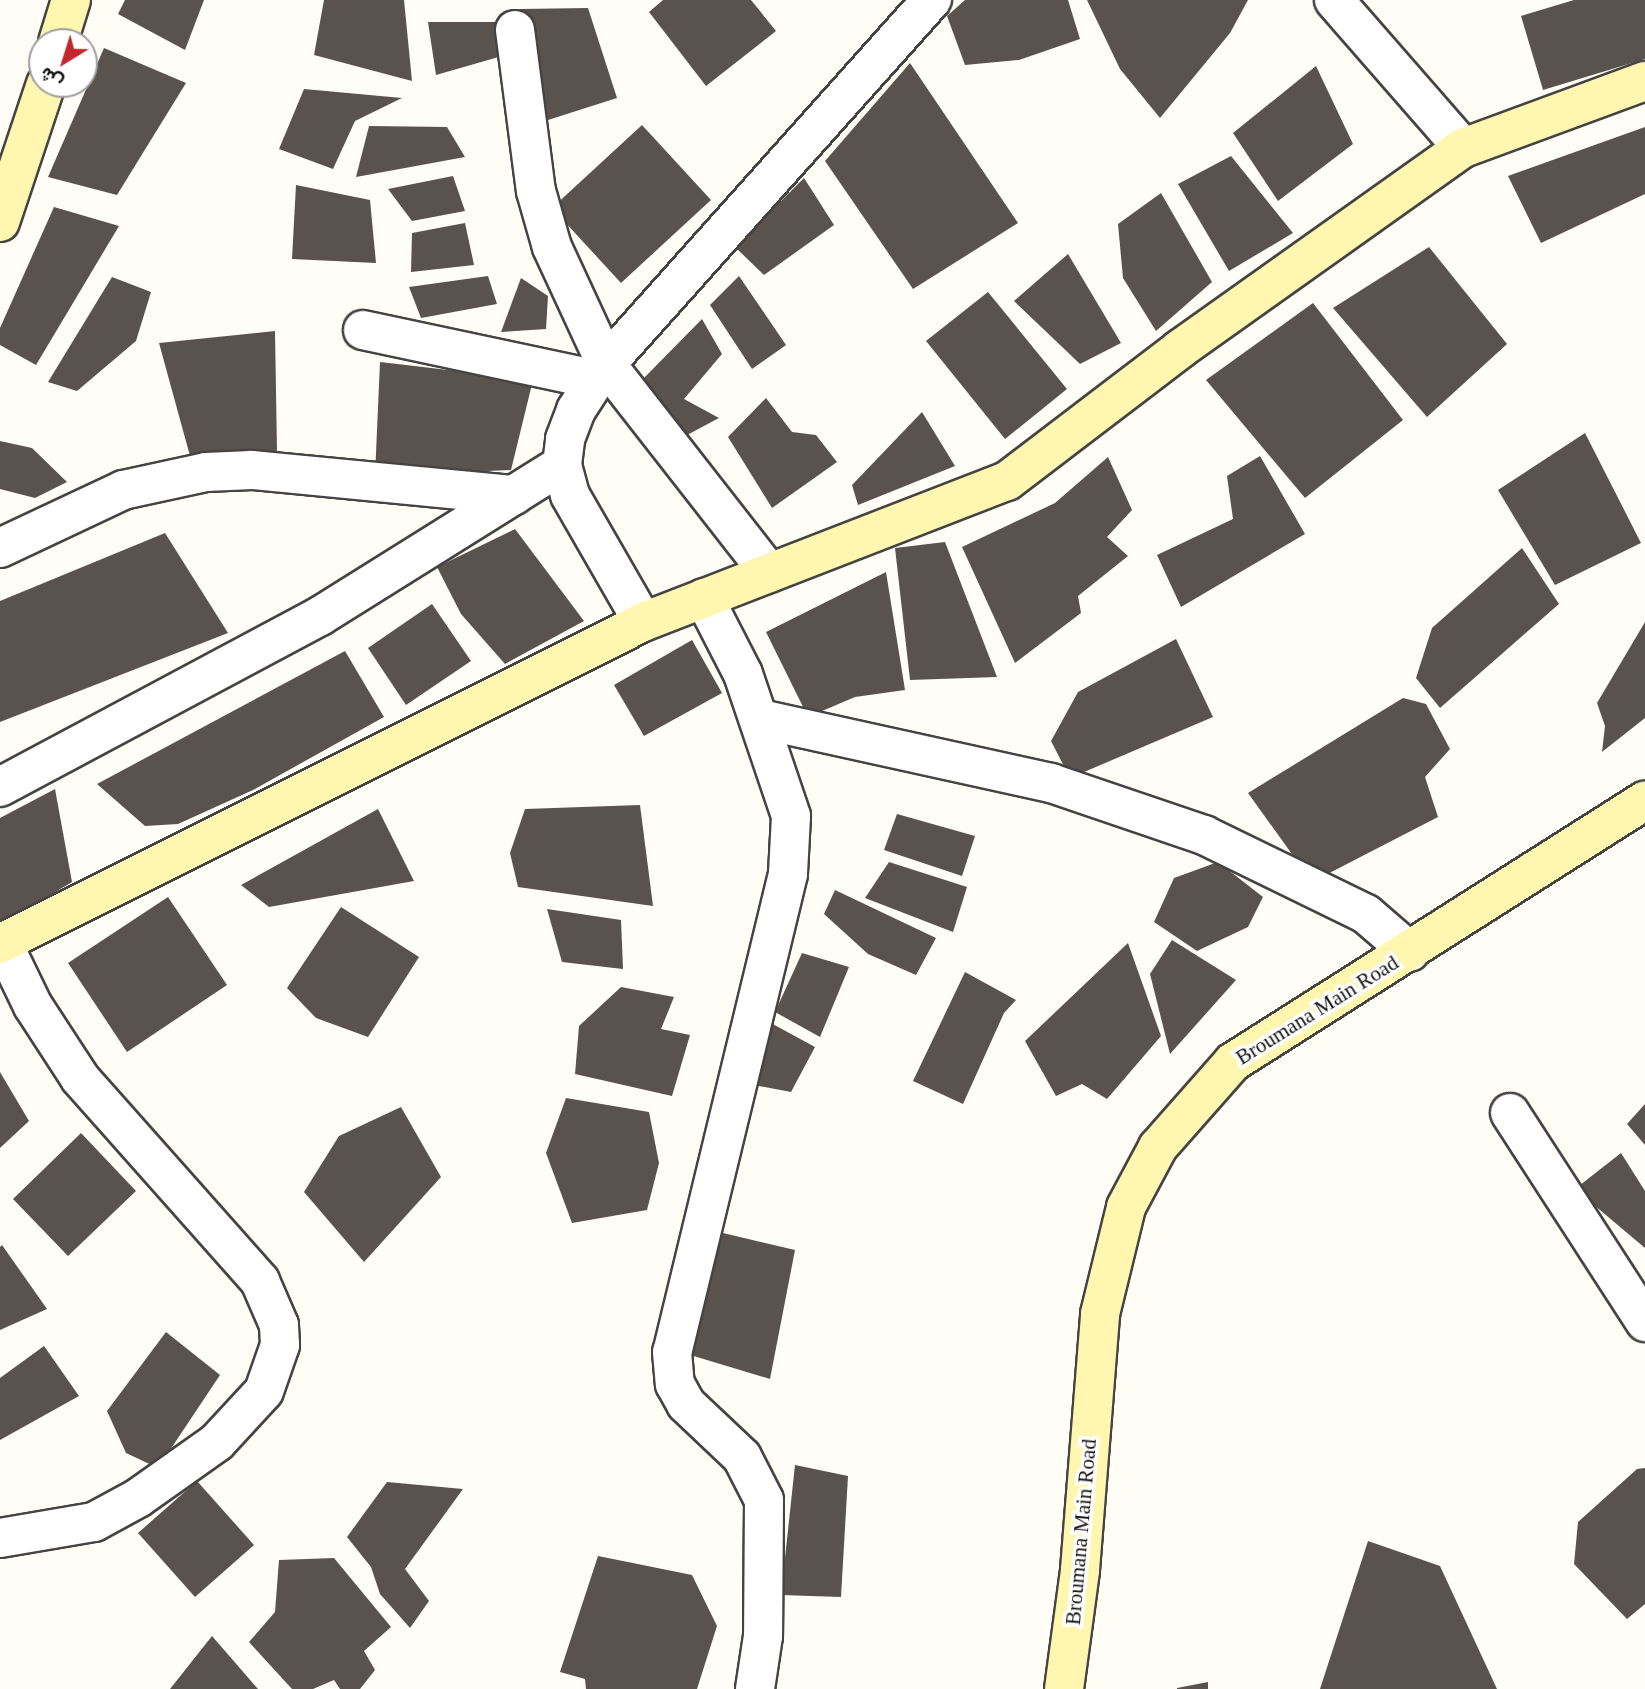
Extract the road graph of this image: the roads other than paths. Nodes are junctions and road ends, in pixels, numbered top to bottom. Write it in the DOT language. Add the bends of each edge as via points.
graph roads {
  1 [pos="71,0"];
  2 [pos="932,0"];
  3 [pos="1334,0"];
  4 [pos="62,28"];
  5 [pos="515,30"];
  6 [pos="1645,81"];
  7 [pos="41,98"];
  8 [pos="1463,148"];
  9 [pos="0,222"];
  10 [pos="363,330"];
  11 [pos="600,372"];
  12 [pos="562,465"];
  13 [pos="514,495"];
  14 [pos="0,548"];
  15 [pos="769,573"];
  16 [pos="704,598"];
  17 [pos="643,622"];
  18 [pos="760,719"];
  19 [pos="0,788"];
  20 [pos="1645,801"];
  21 [pos="1,943"];
  22 [pos="1410,952"];
  23 [pos="1510,1114"];
  24 [pos="1645,1322"];
  25 [pos="0,1538"];
  26 [pos="755,1689"];
  27 [pos="1063,1689"];
  1 -- 4 [label="street"];
  2 -- 11 [label="street"];
  3 -- 8 [label="street"];
  5 -- 11 [label="street" via="536,191 552,247"];
  6 -- 8 [label="street"];
  7 -- 9 [label="street"];
  8 -- 15 [label="street" via="1180,349 1007,481"];
  10 -- 11 [label="street"];
  11 -- 12 [label="street" via="565,439"];
  11 -- 15 [label="street"];
  12 -- 13 [label="street"];
  12 -- 17 [label="street" via="583,522"];
  13 -- 14 [label="street" via="252,470 206,472 123,490"];
  13 -- 19 [label="street" via="320,615"];
  15 -- 16 [label="street"];
  16 -- 17 [label="street"];
  16 -- 18 [label="street"];
  17 -- 21 [label="street"];
  18 -- 22 [label="street" via="1051,783 1192,830 1366,914"];
  18 -- 26 [label="street" via="791,816 791,849 672,1352 675,1384 686,1404 742,1457 764,1500 763,1636"];
  20 -- 22 [label="street, Broumana Main Road"];
  21 -- 25 [label="street" via="33,1006 88,1088 260,1281 279,1325 280,1345 264,1391 218,1442 138,1498 94,1522"];
  22 -- 27 [label="street, Broumana Main Road" via="1233,1062 1158,1147 1126,1207 1100,1314 1080,1570"];
  23 -- 24 [label="street"];
}
